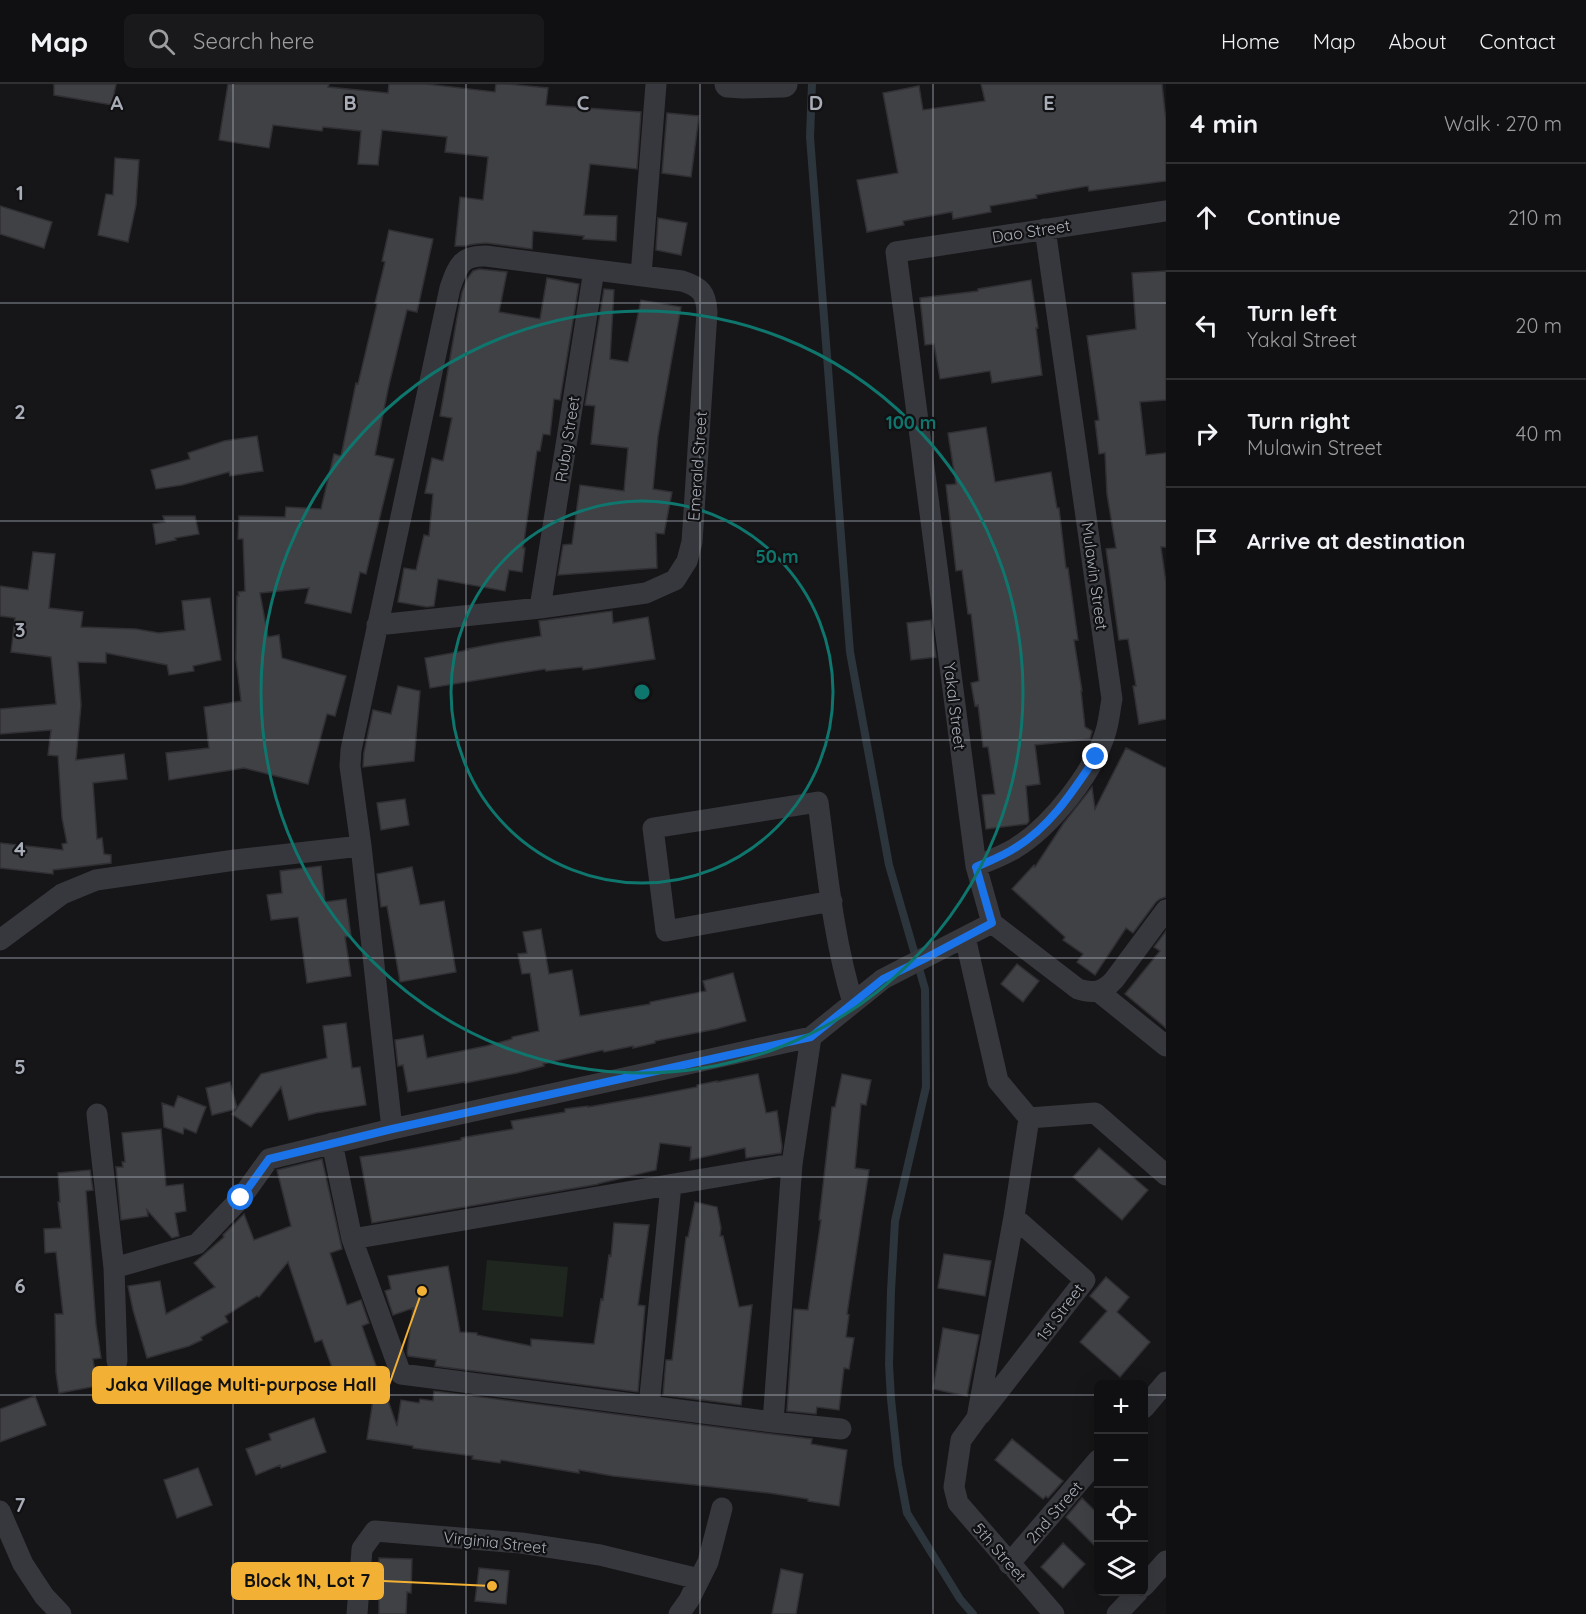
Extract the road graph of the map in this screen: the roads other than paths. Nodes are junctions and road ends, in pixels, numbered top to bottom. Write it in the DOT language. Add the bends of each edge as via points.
graph roads {
  1 [pos="656,84"];
  2 [pos="728,84"];
  3 [pos="782,84"];
  4 [pos="1166,211"];
  5 [pos="1045,229"];
  6 [pos="896,252"];
  7 [pos="594,270"];
  8 [pos="641,275"];
  9 [pos="540,608"];
  10 [pos="377,625"];
  11 [pos="361,846"];
  12 [pos="976,867"];
  13 [pos="832,901"];
  14 [pos="1166,910"];
  15 [pos="992,923"];
  16 [pos="965,937"];
  17 [pos="0,940"];
  18 [pos="1099,992"];
  19 [pos="853,1003"];
  20 [pos="811,1037"];
  21 [pos="1166,1046"];
  22 [pos="97,1114"];
  23 [pos="1029,1118"];
  24 [pos="392,1129"];
  25 [pos="332,1143"];
  26 [pos="792,1164"];
  27 [pos="1166,1175"];
  28 [pos="671,1185"];
  29 [pos="1014,1217"];
  30 [pos="352,1239"];
  31 [pos="114,1268"];
  32 [pos="117,1361"];
  33 [pos="1166,1382"];
  34 [pos="1148,1402"];
  35 [pos="649,1406"];
  36 [pos="977,1418"];
  37 [pos="773,1422"];
  38 [pos="841,1429"];
  39 [pos="1094,1465"];
  40 [pos="954,1487"];
  41 [pos="722,1509"];
  42 [pos="0,1511"];
  43 [pos="1166,1561"];
  44 [pos="1009,1564"];
  45 [pos="699,1579"];
  46 [pos="1148,1581"];
  47 [pos="1134,1596"];
  48 [pos="61,1614"];
  49 [pos="357,1614"];
  50 [pos="679,1614"];
  51 [pos="1054,1614"];
  52 [pos="1117,1614"];
  1 -- 8 [label="street"];
  2 -- 3 [label="street"];
  4 -- 5 [label="street, Dao Street"];
  5 -- 6 [label="street, Dao Street"];
  5 -- 12 [label="street, Mulawin Street" via="1112,699 1107,730 1096,757 1061,808 1014,849"];
  6 -- 12 [label="street, Yakal Street"];
  7 -- 8 [label="street, Emerald Street"];
  7 -- 9 [label="street, Ruby Street"];
  7 -- 10 [label="street, Emerald Street" via="474,256 463,260 455,273"];
  8 -- 9 [label="street, Emerald Street" via="693,285 707,300 692,542 687,561 675,580 646,593"];
  9 -- 10 [label="street, Emerald Street"];
  10 -- 11 [label="street" via="350,758"];
  11 -- 17 [label="street" via="96,880 62,894"];
  11 -- 24 [label="street"];
  12 -- 15 [label="street, Yakal Street"];
  13 -- 13 [label="street" via="666,931 653,828 818,802"];
  13 -- 19 [label="street"];
  14 -- 18 [label="street" via="1114,980"];
  15 -- 16 [label="street"];
  15 -- 18 [label="street" via="1078,989"];
  16 -- 19 [label="street" via="883,979"];
  16 -- 23 [label="street" via="998,1081"];
  18 -- 21 [label="street"];
  19 -- 20 [label="street"];
  20 -- 24 [label="street"];
  20 -- 26 [label="street"];
  22 -- 31 [label="street"];
  23 -- 27 [label="street" via="1095,1113"];
  23 -- 29 [label="street, 1st Street"];
  24 -- 25 [label="street"];
  25 -- 30 [label="street"];
  25 -- 31 [label="street" via="269,1159 241,1198 197,1244"];
  26 -- 28 [label="street"];
  26 -- 37 [label="street"];
  28 -- 30 [label="street"];
  28 -- 35 [label="street"];
  29 -- 36 [label="street, 1st Street"];
  29 -- 36 [label="street, 1st Street" via="1085,1280"];
  30 -- 35 [label="street" via="401,1374"];
  31 -- 32 [label="street"];
  33 -- 34 [label="street"];
  35 -- 37 [label="street"];
  36 -- 40 [label="street, 1st Street" via="961,1440"];
  37 -- 38 [label="street"];
  39 -- 44 [label="street, 2nd Street"];
  40 -- 44 [label="street, 5th Street" via="958,1503"];
  41 -- 45 [label="street" via="708,1562"];
  42 -- 48 [label="street" via="24,1564"];
  43 -- 46 [label="street"];
  44 -- 51 [label="street, 5th Street"];
  45 -- 49 [label="street, Virginia Street" via="600,1555 521,1543 375,1532 362,1550"];
  45 -- 50 [label="street"];
  47 -- 52 [label="street"];
}
